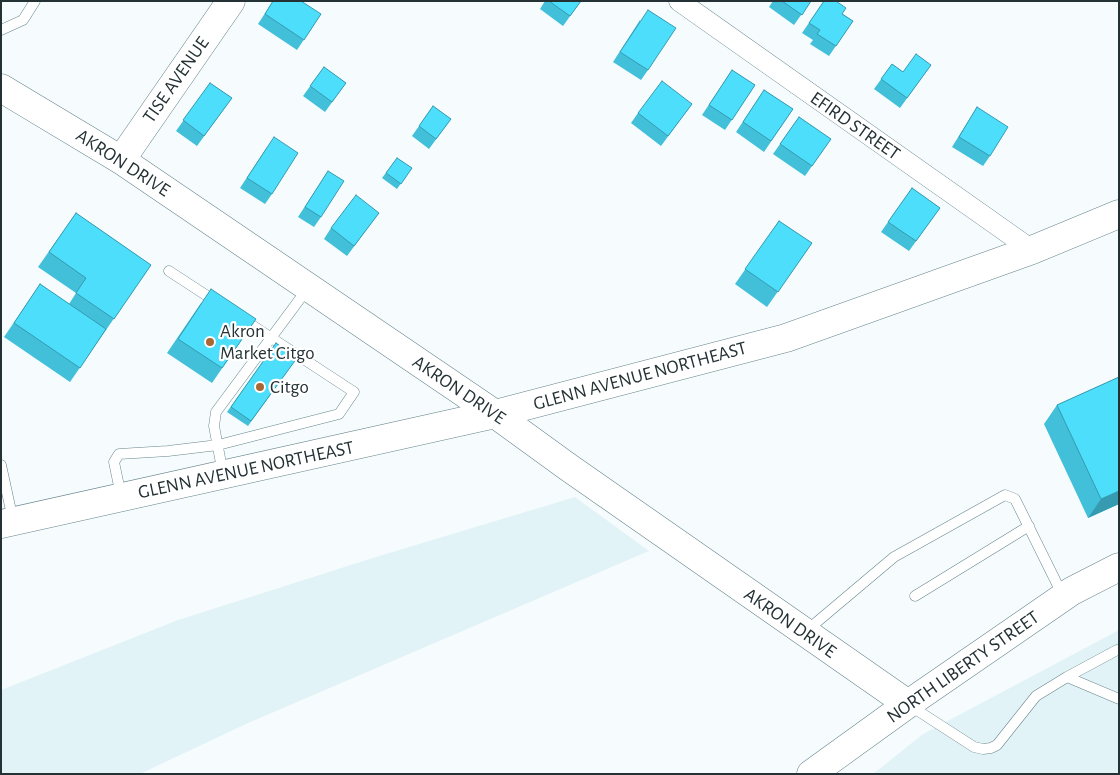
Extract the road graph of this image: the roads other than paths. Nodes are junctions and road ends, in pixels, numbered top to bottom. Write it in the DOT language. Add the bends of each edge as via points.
graph roads {
  1 [pos="35,1"];
  2 [pos="231,1"];
  3 [pos="679,1"];
  4 [pos="1,30"];
  5 [pos="1,88"];
  6 [pos="121,160"];
  7 [pos="1119,214"];
  8 [pos="1032,250"];
  9 [pos="169,271"];
  10 [pos="308,288"];
  11 [pos="271,338"];
  12 [pos="495,414"];
  13 [pos="218,445"];
  14 [pos="1,465"];
  15 [pos="224,475"];
  16 [pos="122,497"];
  17 [pos="7,522"];
  18 [pos="1029,526"];
  19 [pos="1119,567"];
  20 [pos="915,596"];
  21 [pos="1064,597"];
  22 [pos="804,632"];
  23 [pos="1117,650"];
  24 [pos="1067,677"];
  25 [pos="1119,699"];
  26 [pos="908,704"];
  27 [pos="811,774"];
  1 -- 4 [label="lane" via="23,20"];
  2 -- 6 [label="main road, TISE AVENUE"];
  3 -- 8 [label="street, EFIRD STREET"];
  5 -- 6 [label="main road, AKRON DRIVE"];
  6 -- 10 [label="main road, AKRON DRIVE"];
  7 -- 8 [label="main road, GLENN AVENUE NORTHEAST"];
  8 -- 12 [label="main road, GLENN AVENUE NORTHEAST" via="786,338"];
  9 -- 11 [label="lane"];
  10 -- 11 [label="lane"];
  10 -- 12 [label="main road, AKRON DRIVE"];
  11 -- 13 [label="lane" via="216,412 214,426"];
  11 -- 13 [label="lane" via="354,392 339,414"];
  12 -- 15 [label="main road, GLENN AVENUE NORTHEAST"];
  12 -- 22 [label="main road, AKRON DRIVE"];
  13 -- 15 [label="lane"];
  13 -- 16 [label="lane" via="119,454 114,462"];
  14 -- 17 [label="lane"];
  15 -- 16 [label="main road, GLENN AVENUE NORTHEAST"];
  16 -- 17 [label="main road, GLENN AVENUE NORTHEAST"];
  18 -- 20 [label="lane"];
  18 -- 21 [label="lane"];
  18 -- 22 [label="lane" via="1015,499 1005,495 894,557"];
  19 -- 21 [label="main road, NORTH LIBERTY STREET"];
  21 -- 26 [label="main road, NORTH LIBERTY STREET"];
  22 -- 26 [label="main road, AKRON DRIVE"];
  23 -- 24 [label="lane"];
  24 -- 25 [label="lane"];
  24 -- 26 [label="lane" via="1036,696 997,745 991,748 974,746"];
  26 -- 27 [label="main road, NORTH LIBERTY STREET"];
}
